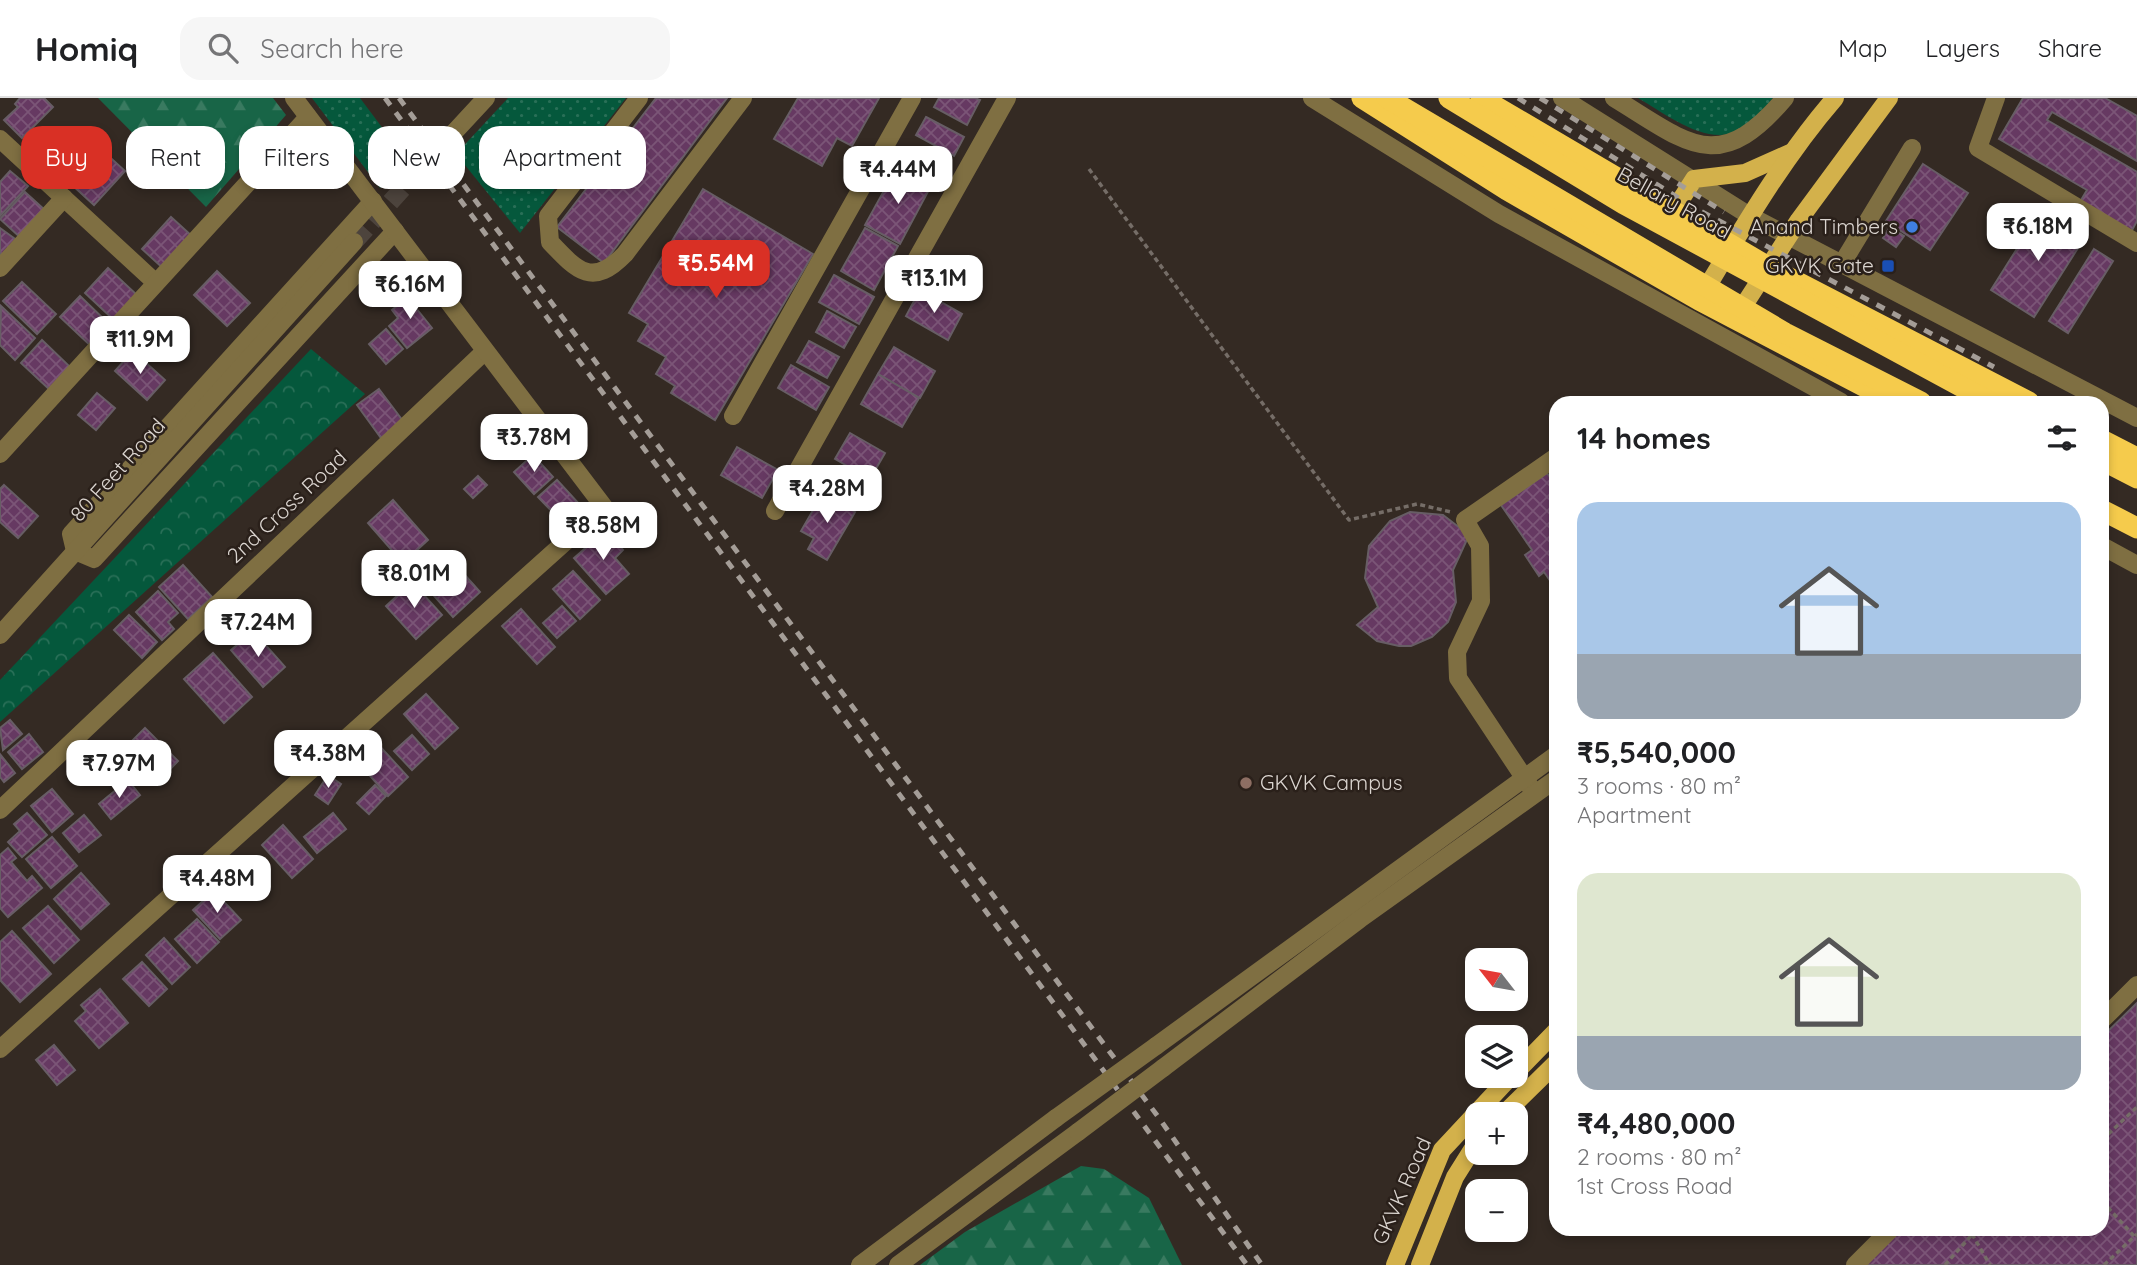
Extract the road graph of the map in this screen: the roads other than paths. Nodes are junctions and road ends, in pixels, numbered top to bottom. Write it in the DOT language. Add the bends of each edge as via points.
graph roads {
  1 [pos="294,98"];
  2 [pos="486,98"];
  3 [pos="639,98"];
  4 [pos="743,98"];
  5 [pos="912,98"];
  6 [pos="1007,98"];
  7 [pos="1312,98"];
  8 [pos="1362,98"];
  9 [pos="1387,98"];
  10 [pos="1449,98"];
  11 [pos="1481,98"];
  12 [pos="1562,98"];
  13 [pos="1614,98"];
  14 [pos="1784,98"];
  15 [pos="1835,98"];
  16 [pos="1889,98"];
  17 [pos="1991,99"];
  18 [pos="309,117"];
  19 [pos="460,126"];
  20 [pos="0,139"];
  21 [pos="1912,148"];
  22 [pos="1796,149"];
  23 [pos="1694,179"];
  24 [pos="64,198"];
  25 [pos="373,201"];
  26 [pos="1672,212"];
  27 [pos="1750,216"];
  28 [pos="395,231"];
  29 [pos="1788,237"];
  30 [pos="354,242"];
  31 [pos="2137,243"];
  32 [pos="1731,246"];
  33 [pos="1843,262"];
  34 [pos="0,268"];
  35 [pos="1770,268"];
  36 [pos="156,283"];
  37 [pos="1699,300"];
  38 [pos="1729,330"];
  39 [pos="484,352"];
  40 [pos="1833,396"];
  41 [pos="1880,396"];
  42 [pos="1909,396"];
  43 [pos="1979,396"];
  44 [pos="2017,396"];
  45 [pos="2096,396"];
  46 [pos="2109,403"];
  47 [pos="733,416"];
  48 [pos="2137,418"];
  49 [pos="2109,444"];
  50 [pos="0,454"];
  51 [pos="2137,458"];
  52 [pos="1549,462"];
  53 [pos="2109,464"];
  54 [pos="2137,478"];
  55 [pos="2109,499"];
  56 [pos="775,511"];
  57 [pos="2137,513"];
  58 [pos="2109,514"];
  59 [pos="2137,528"];
  60 [pos="75,551"];
  61 [pos="2109,551"];
  62 [pos="2137,565"];
  63 [pos="0,635"];
  64 [pos="1549,760"];
  65 [pos="1525,778"];
  66 [pos="1549,784"];
  67 [pos="1535,794"];
  68 [pos="0,810"];
  69 [pos="2137,985"];
  70 [pos="2109,1013"];
  71 [pos="1549,1038"];
  72 [pos="0,1049"];
  73 [pos="1528,1060"];
  74 [pos="1549,1070"];
  75 [pos="1499,1088"];
  76 [pos="1516,1102"];
  77 [pos="1465,1161"];
  78 [pos="1884,1236"];
  79 [pos="860,1265"];
  80 [pos="898,1265"];
  81 [pos="1395,1265"];
  82 [pos="1420,1265"];
  83 [pos="1855,1265"];
  1 -- 18 [label="street"];
  2 -- 19 [label="street"];
  3 -- 4 [label="street" via="548,216 550,242 584,272 610,270 625,254"];
  5 -- 47 [label="street"];
  6 -- 56 [label="street"];
  7 -- 38 [label="street" via="1499,214 1688,319"];
  8 -- 37 [label="highway" via="1507,190"];
  9 -- 42 [label="highway, bridge" via="1785,333"];
  10 -- 43 [label="highway, Bellary Road, bridge" via="1623,204"];
  11 -- 26 [label="highway"];
  12 -- 23 [label="street"];
  13 -- 14 [label="street" via="1675,135 1722,147 1759,126"];
  15 -- 22 [label="main road"];
  16 -- 29 [label="main road"];
  17 -- 31 [label="street" via="1978,148"];
  18 -- 25 [label="street"];
  18 -- 36 [label="street"];
  20 -- 24 [label="street"];
  21 -- 33 [label="street"];
  22 -- 23 [label="main road" via="1745,173"];
  22 -- 27 [label="main road"];
  23 -- 26 [label="main road"];
  23 -- 27 [label="street"];
  24 -- 34 [label="street"];
  24 -- 36 [label="street"];
  25 -- 28 [label="street"];
  25 -- 60 [label="street" via="71,534"];
  26 -- 32 [label="highway"];
  27 -- 29 [label="street"];
  27 -- 32 [label="main road"];
  28 -- 39 [label="street"];
  28 -- 60 [label="street" via="94,559"];
  29 -- 33 [label="street"];
  29 -- 35 [label="main road"];
  30 -- 60 [label="street, 80 Feet Road"];
  32 -- 35 [label="highway"];
  32 -- 37 [label="main road"];
  33 -- 45 [label="street"];
  35 -- 38 [label="main road"];
  35 -- 44 [label="highway"];
  36 -- 50 [label="street"];
  37 -- 38 [label="highway"];
  38 -- 40 [label="street"];
  38 -- 41 [label="highway"];
  39 -- 68 [label="street, 2nd Cross Road"];
  39 -- 72 [label="street" via="604,507"];
  46 -- 48 [label="street"];
  49 -- 51 [label="highway"];
  52 -- 65 [label="street" via="1465,520 1480,546 1480,601 1457,652 1458,678"];
  53 -- 54 [label="highway"];
  55 -- 57 [label="highway"];
  58 -- 59 [label="highway"];
  60 -- 63 [label="street, 80 Feet Road"];
  61 -- 62 [label="street"];
  64 -- 65 [label="street"];
  65 -- 67 [label="street"];
  65 -- 79 [label="street, bridge"];
  66 -- 67 [label="street"];
  67 -- 80 [label="street, bridge" via="1360,919"];
  69 -- 70 [label="street"];
  71 -- 73 [label="main road"];
  74 -- 76 [label="main road"];
  75 -- 81 [label="main road, GKVK Road" via="1442,1150"];
  77 -- 82 [label="main road, GKVK Road"];
  78 -- 83 [label="street"];
}
